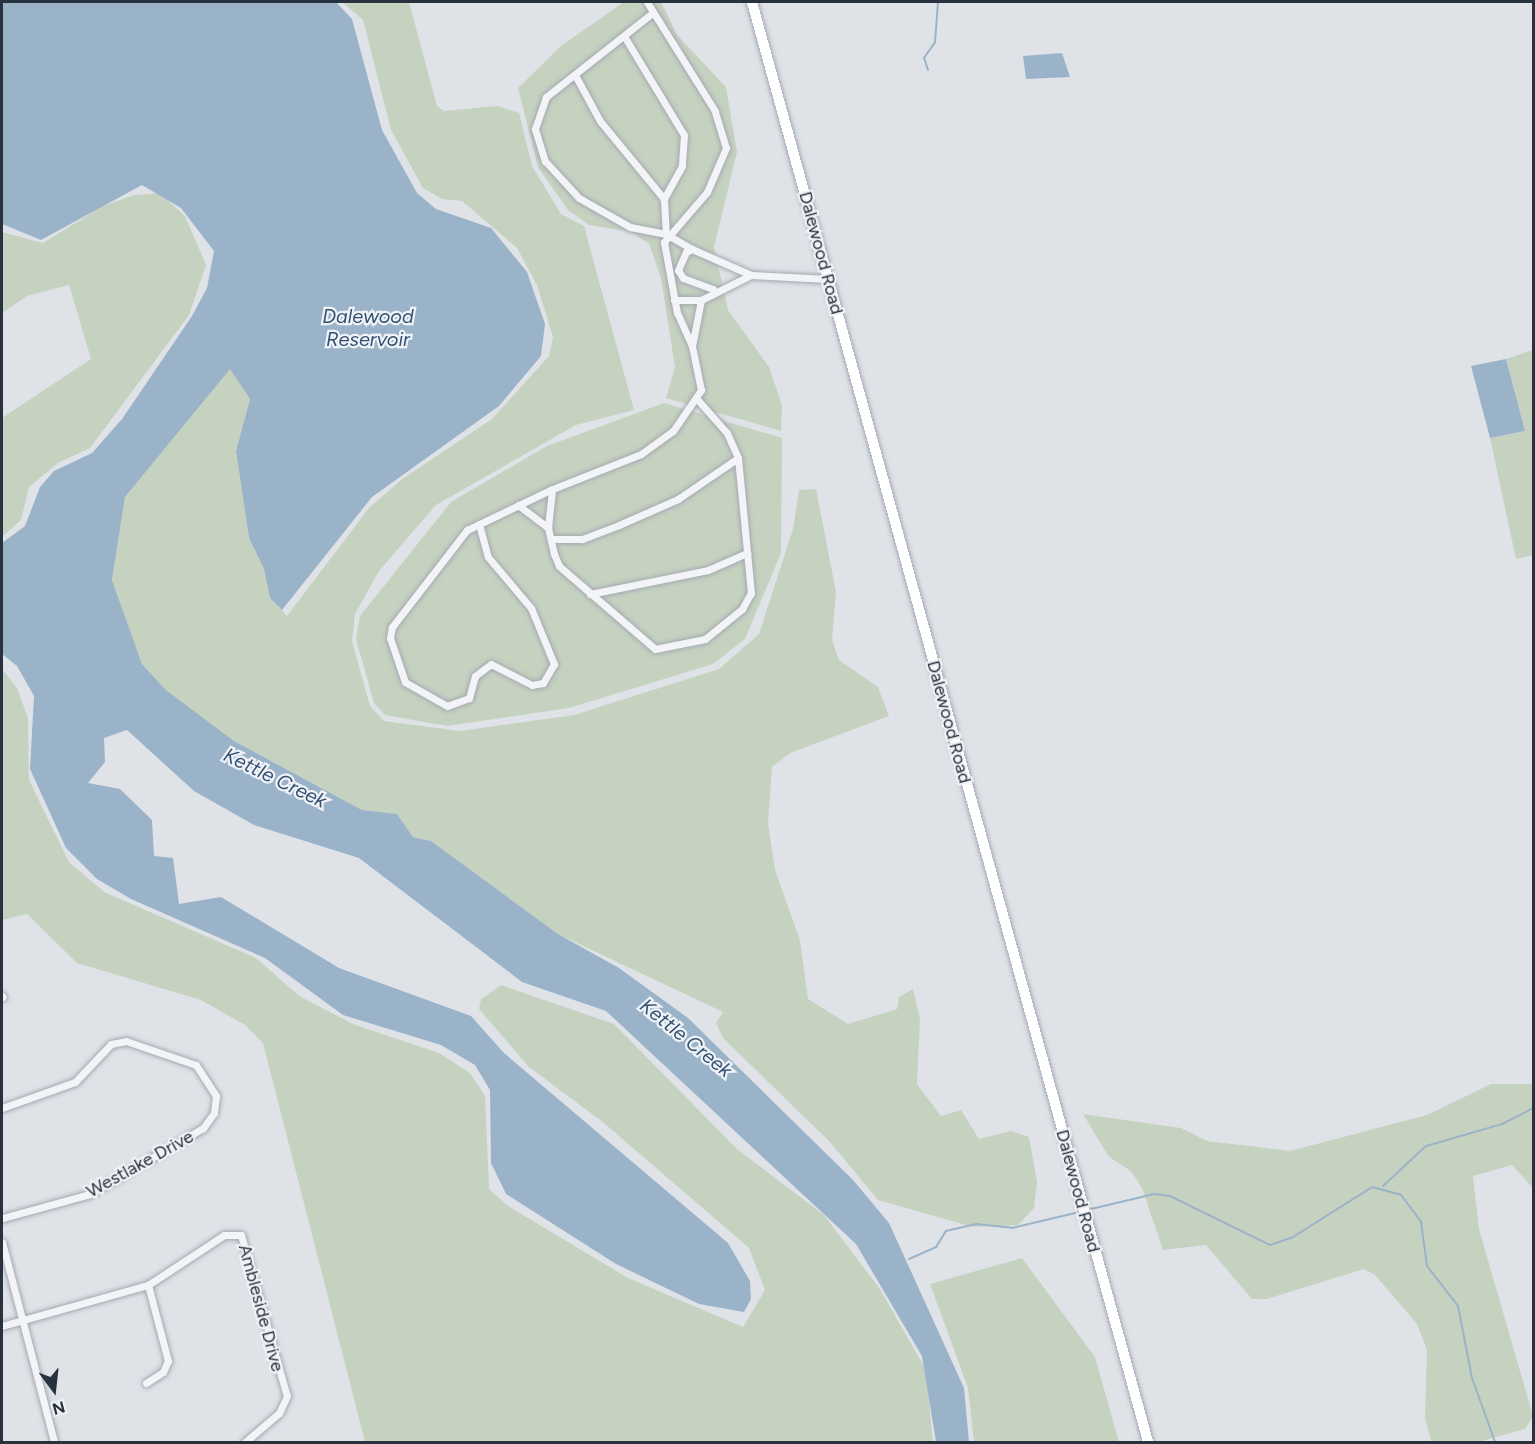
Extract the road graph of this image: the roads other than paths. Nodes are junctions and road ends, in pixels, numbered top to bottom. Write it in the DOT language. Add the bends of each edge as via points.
graph roads {
  1 [pos="647,2"];
  2 [pos="752,2"];
  3 [pos="651,14"];
  4 [pos="624,36"];
  5 [pos="575,75"];
  6 [pos="664,199"];
  7 [pos="666,234"];
  8 [pos="692,249"];
  9 [pos="751,275"];
  10 [pos="828,279"];
  11 [pos="713,289"];
  12 [pos="674,300"];
  13 [pos="701,300"];
  14 [pos="692,346"];
  15 [pos="698,399"];
  16 [pos="738,458"];
  17 [pos="552,489"];
  18 [pos="518,505"];
  19 [pos="478,525"];
  20 [pos="548,528"];
  21 [pos="551,539"];
  22 [pos="747,553"];
  23 [pos="590,594"];
  24 [pos="2,1108"];
  25 [pos="2,1218"];
  26 [pos="2,1242"];
  27 [pos="148,1285"];
  28 [pos="24,1320"];
  29 [pos="2,1326"];
  30 [pos="146,1383"];
  31 [pos="54,1443"];
  32 [pos="245,1443"];
  33 [pos="1148,1443"];
  1 -- 3 [label="street"];
  2 -- 10 [label="main road, Dalewood Road"];
  3 -- 4 [label="street"];
  3 -- 7 [label="street" via="701,86 726,148 707,192"];
  4 -- 5 [label="street"];
  4 -- 6 [label="street" via="684,135 682,166"];
  5 -- 6 [label="street" via="600,121"];
  5 -- 7 [label="street" via="546,97 538,114 535,129 545,161 579,198 603,214 656,236"];
  6 -- 7 [label="street"];
  7 -- 8 [label="street"];
  7 -- 12 [label="street"];
  8 -- 9 [label="street"];
  8 -- 11 [label="street" via="680,260 678,270 691,284"];
  9 -- 10 [label="street"];
  9 -- 11 [label="street"];
  10 -- 33 [label="main road, Dalewood Road"];
  11 -- 13 [label="street"];
  12 -- 13 [label="street"];
  12 -- 14 [label="street"];
  13 -- 14 [label="street"];
  14 -- 15 [label="street"];
  15 -- 16 [label="street" via="727,433"];
  15 -- 17 [label="street" via="674,431 641,454"];
  16 -- 21 [label="street" via="678,499 619,525 582,539"];
  16 -- 22 [label="street"];
  17 -- 18 [label="street"];
  17 -- 20 [label="street"];
  18 -- 19 [label="street"];
  18 -- 20 [label="street"];
  19 -- 19 [label="street" via="467,530 392,627 390,638 405,682 447,706 469,698 475,676 491,664 532,685 543,683 554,664 531,608 488,557"];
  20 -- 21 [label="street"];
  21 -- 23 [label="street" via="559,566"];
  22 -- 23 [label="street" via="708,570"];
  22 -- 23 [label="street" via="751,593 742,609 693,645 655,650"];
  24 -- 25 [label="street, Westlake Drive" via="75,1082 111,1044 126,1041 196,1065 216,1096 214,1113 203,1128 90,1194"];
  26 -- 28 [label="street"];
  27 -- 28 [label="street, Ambleside Drive"];
  27 -- 30 [label="street" via="168,1361 163,1372"];
  27 -- 32 [label="street, Ambleside Drive" via="224,1235 246,1240 287,1396 279,1413"];
  28 -- 29 [label="street, Ambleside Drive"];
  28 -- 31 [label="street"];
}
